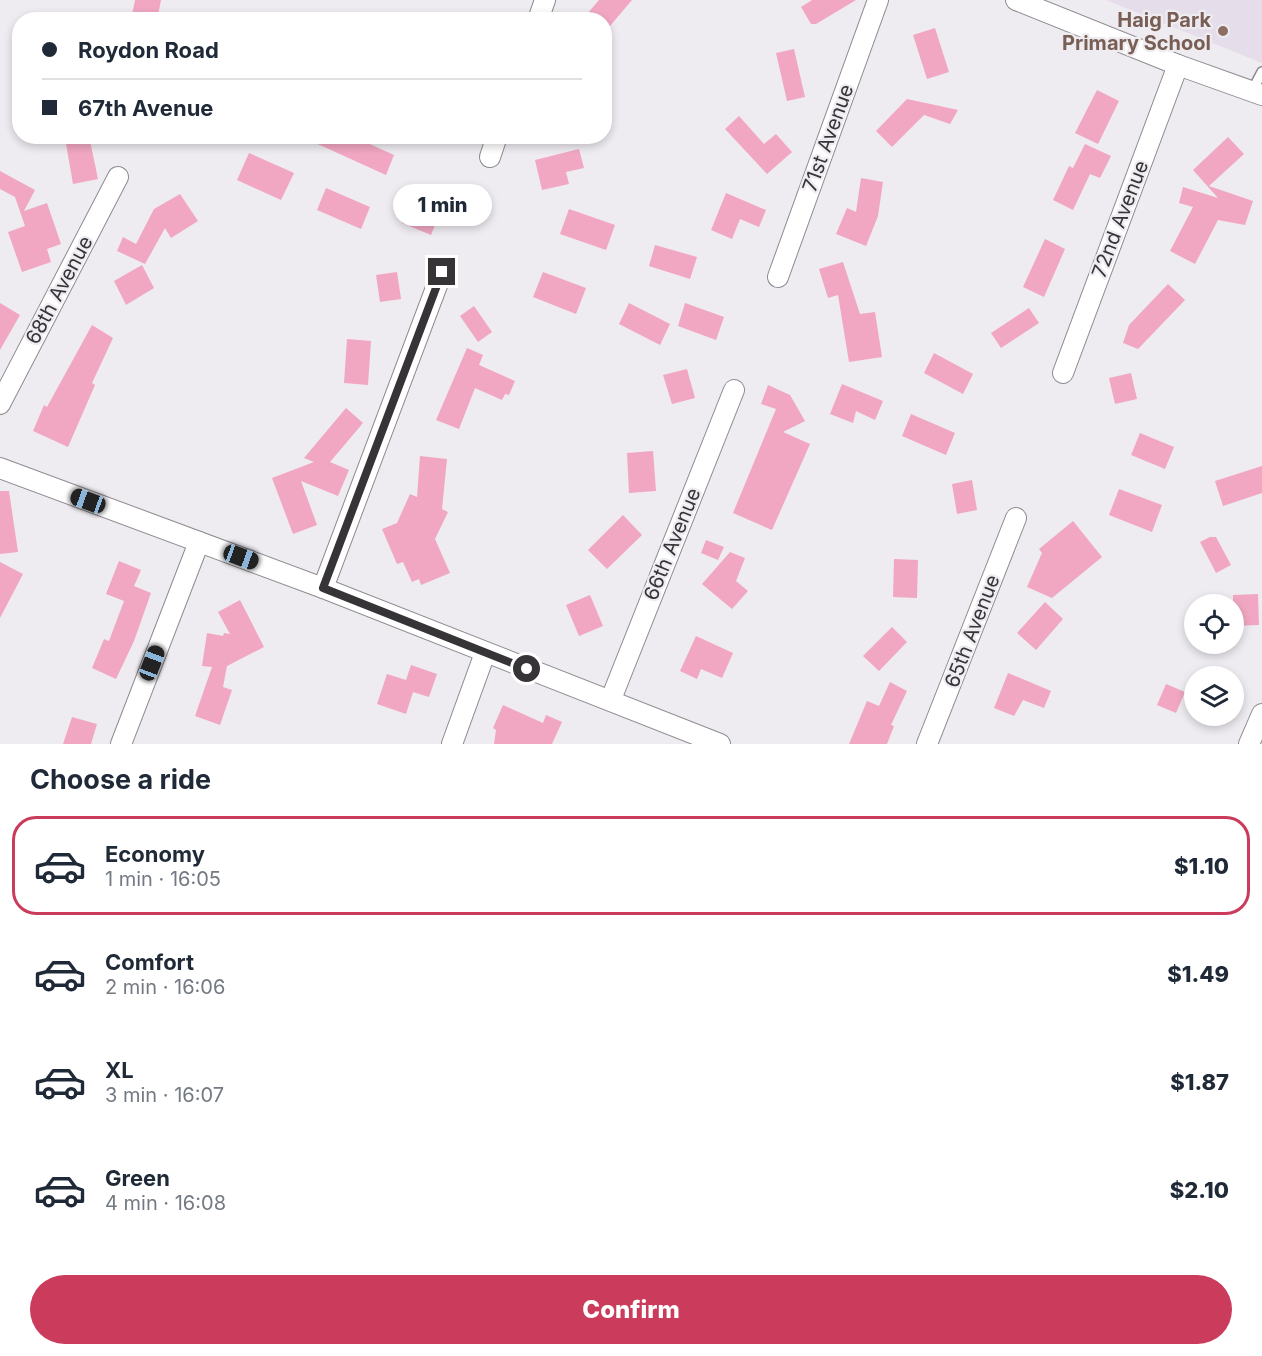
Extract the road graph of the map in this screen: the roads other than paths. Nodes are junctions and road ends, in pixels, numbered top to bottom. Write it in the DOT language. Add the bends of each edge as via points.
graph roads {
  1 [pos="878,0"];
  2 [pos="1016,0"];
  3 [pos="1178,65"];
  4 [pos="1262,72"];
  5 [pos="1257,93"];
  6 [pos="494,144"];
  7 [pos="490,157"];
  8 [pos="118,177"];
  9 [pos="442,272"];
  10 [pos="778,277"];
  11 [pos="1063,373"];
  12 [pos="734,390"];
  13 [pos="0,404"];
  14 [pos="0,468"];
  15 [pos="1016,518"];
  16 [pos="199,542"];
  17 [pos="323,588"];
  18 [pos="485,654"];
  19 [pos="611,699"];
  20 [pos="1262,714"];
  21 [pos="121,744"];
  22 [pos="452,744"];
  23 [pos="720,744"];
  24 [pos="927,744"];
  25 [pos="1249,744"];
  1 -- 10 [label="street, 71st Avenue"];
  2 -- 3 [label="street"];
  3 -- 5 [label="street"];
  3 -- 11 [label="street, 72nd Avenue"];
  4 -- 5 [label="lane"];
  6 -- 7 [label="street"];
  8 -- 13 [label="street, 68th Avenue"];
  9 -- 17 [label="street"];
  12 -- 19 [label="street, 66th Avenue"];
  14 -- 16 [label="street"];
  15 -- 24 [label="street, 65th Avenue"];
  16 -- 17 [label="street"];
  16 -- 21 [label="street"];
  17 -- 18 [label="street"];
  18 -- 19 [label="street"];
  18 -- 22 [label="street"];
  19 -- 23 [label="street"];
  20 -- 25 [label="street"];
}
